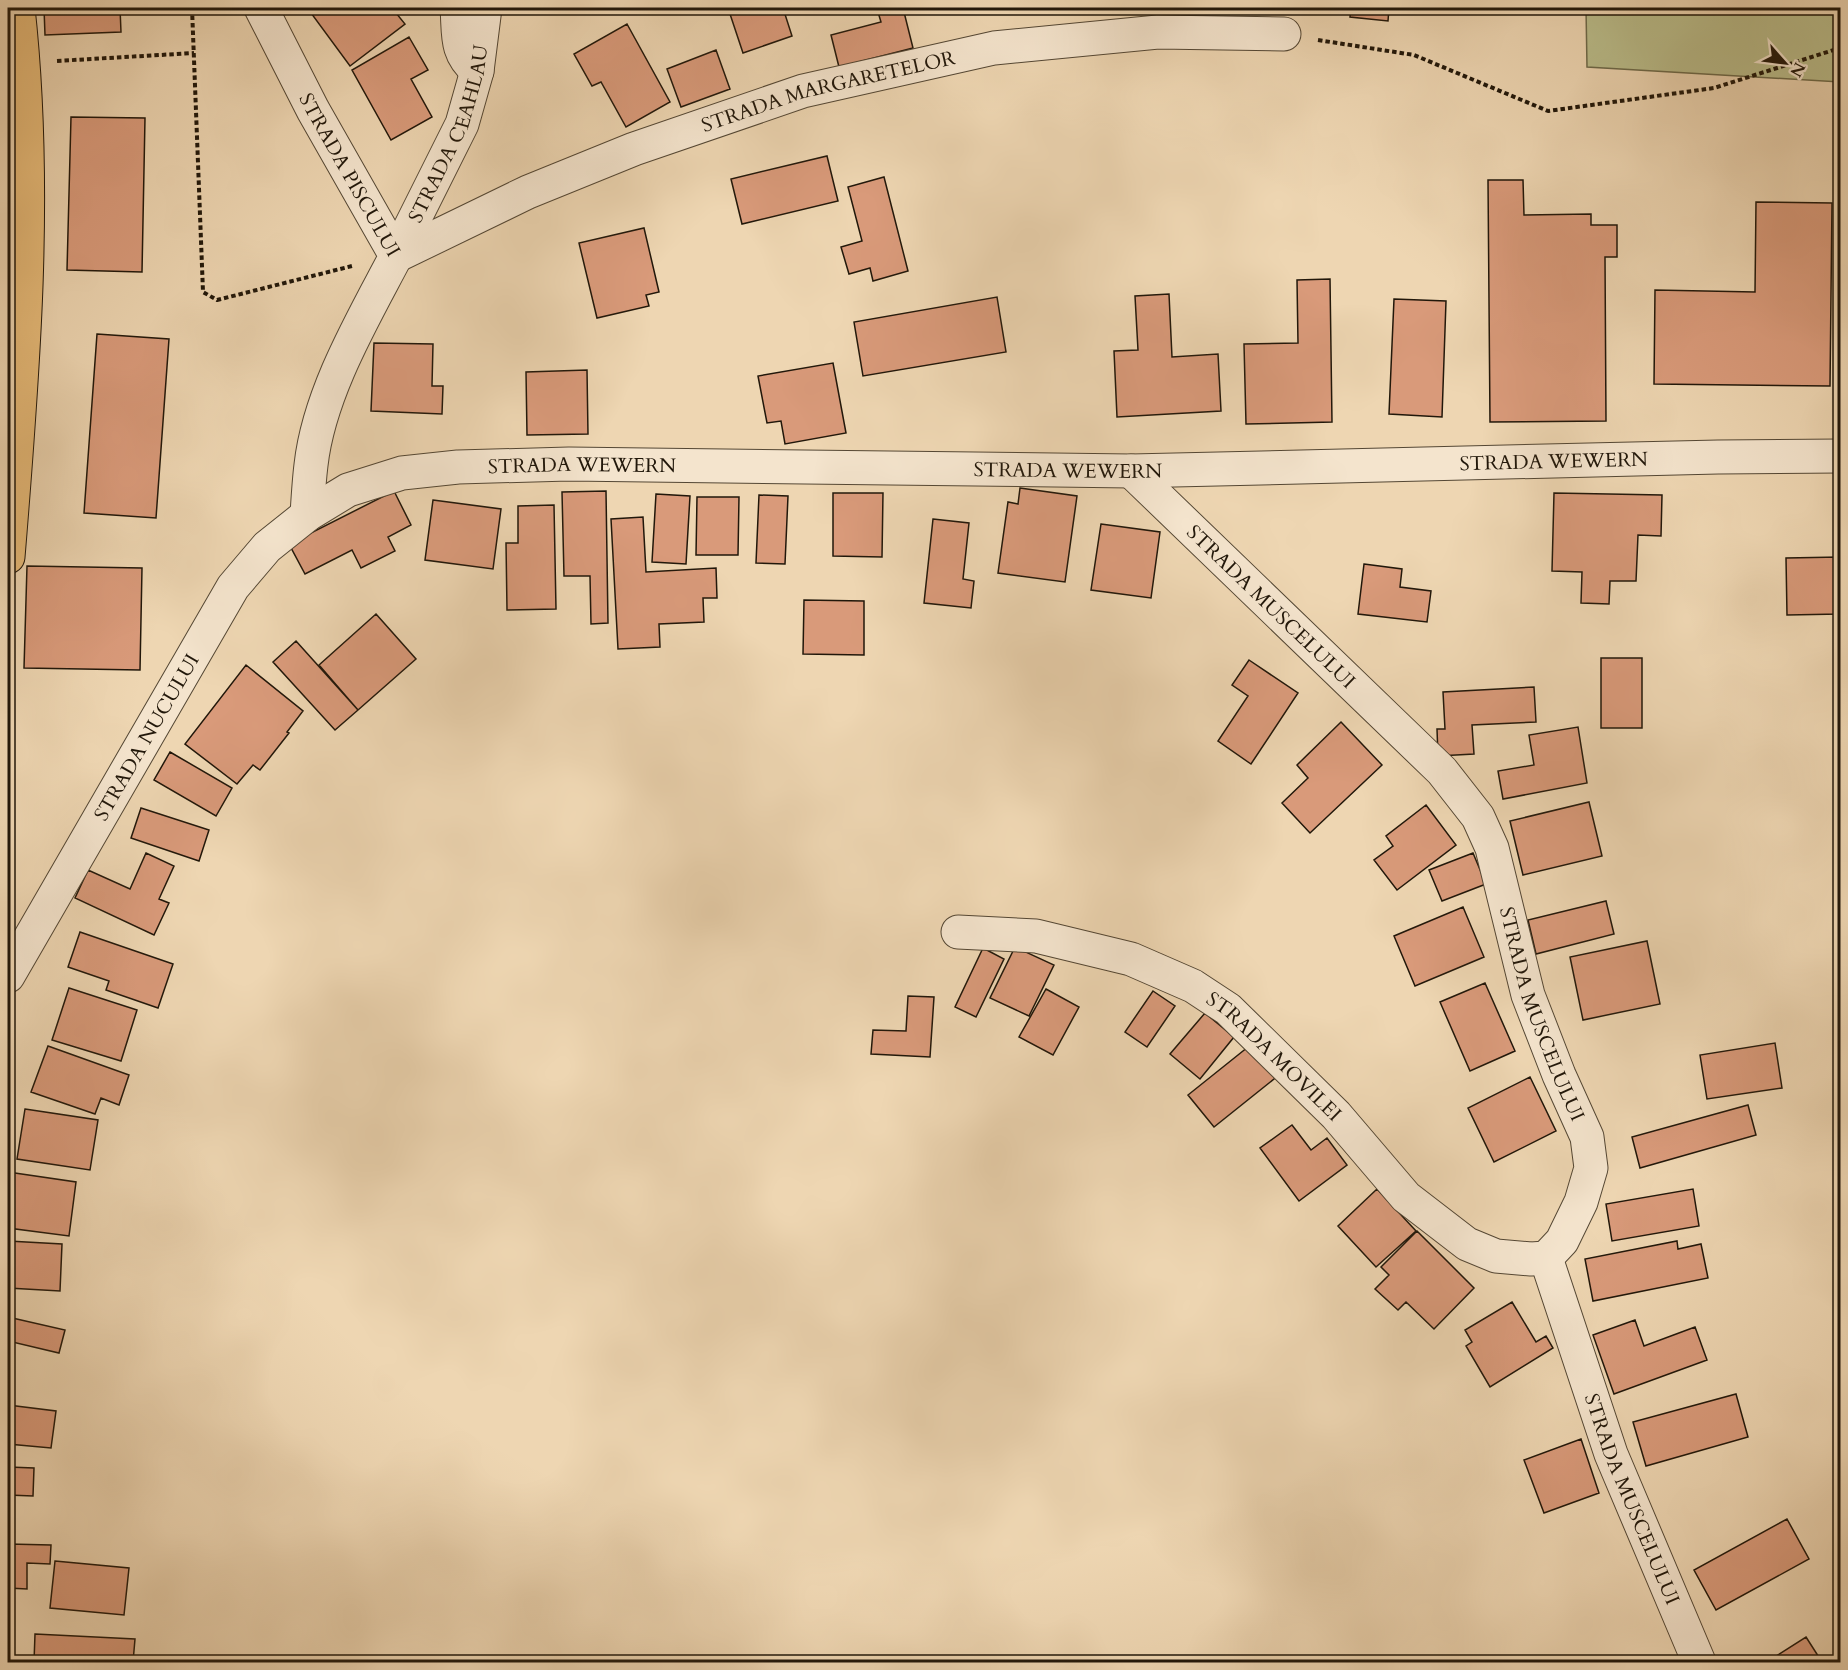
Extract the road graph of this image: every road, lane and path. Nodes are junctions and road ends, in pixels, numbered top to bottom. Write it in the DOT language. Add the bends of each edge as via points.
graph roads {
  1 [pos="18,8"];
  2 [pos="192,8"];
  3 [pos="261,8"];
  4 [pos="457,8"];
  5 [pos="485,8"];
  6 [pos="1284,34"];
  7 [pos="1840,48"];
  8 [pos="194,53"];
  9 [pos="22,64"];
  10 [pos="477,71"];
  11 [pos="396,256"];
  12 [pos="1840,456"];
  13 [pos="1131,471"];
  14 [pos="307,515"];
  15 [pos="8,557"];
  16 [pos="958,932"];
  17 [pos="8,976"];
  18 [pos="1546,1258"];
  19 [pos="1699,1662"];
  1 -- 9 [label="main road"];
  2 -- 8 [label="path"];
  3 -- 11 [label="street, STRADA PISCULUI" via="313,111"];
  4 -- 10 [label="street" via="459,47"];
  5 -- 10 [label="street, STRADA CEAHLAU"];
  6 -- 7 [label="path" via="1414,55 1548,111 1714,88"];
  6 -- 11 [label="street, STRADA MARGARETELOR" via="1158,32 994,48 803,91 624,153 528,192"];
  8 -- 9 [label="path"];
  8 -- 11 [label="path" via="203,292 217,300"];
  9 -- 15 [label="main road" via="27,155 24,310"];
  10 -- 11 [label="street, STRADA CEAHLAU" via="462,124"];
  11 -- 14 [label="street, STRADA PISCULUI" via="345,354 326,403 311,463"];
  12 -- 13 [label="street, STRADA WEWERN"];
  13 -- 14 [label="street, STRADA WEWERN" via="569,464 458,467 402,473 348,490"];
  13 -- 18 [label="street, STRADA MUSCELULUI" via="1442,771 1478,817 1492,848 1527,995 1587,1137 1590,1168 1581,1202 1562,1241"];
  14 -- 17 [label="street, STRADA NUCULUI" via="267,547 233,587"];
  16 -- 18 [label="street, STRADA MOVILEI" via="1036,936 1131,959 1193,986 1228,1009 1278,1058 1336,1115 1415,1204 1467,1244 1496,1256"];
  18 -- 19 [label="street, STRADA MUSCELULUI" via="1611,1454"];
}
